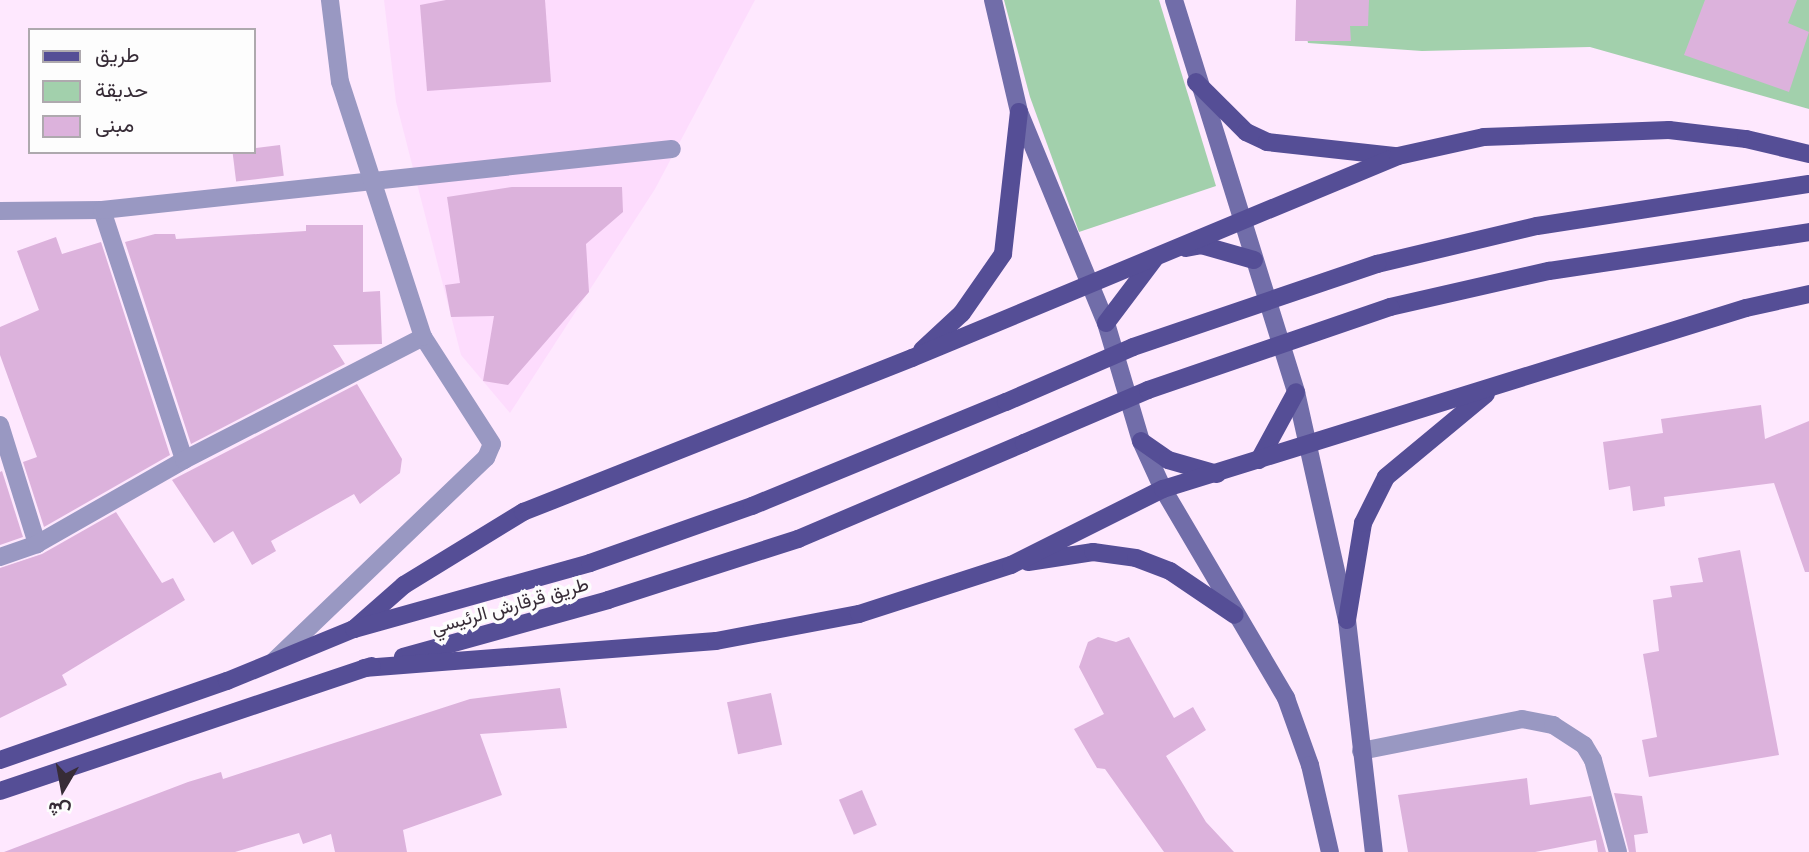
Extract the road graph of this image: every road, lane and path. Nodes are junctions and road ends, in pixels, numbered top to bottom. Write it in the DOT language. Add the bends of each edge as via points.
graph roads {
  1 [pos="330,0"];
  2 [pos="993,0"];
  3 [pos="1174,0"];
  4 [pos="1196,82"];
  5 [pos="1019,112"];
  6 [pos="672,149"];
  7 [pos="1809,154"];
  8 [pos="1398,156"];
  9 [pos="367,178"];
  10 [pos="1809,184"];
  11 [pos="102,210"];
  12 [pos="0,211"];
  13 [pos="1242,219"];
  14 [pos="1809,232"];
  15 [pos="1164,253"];
  16 [pos="1254,260"];
  17 [pos="1090,284"];
  18 [pos="1809,294"];
  19 [pos="1106,323"];
  20 [pos="423,337"];
  21 [pos="912,358"];
  22 [pos="1497,386"];
  23 [pos="1296,392"];
  24 [pos="0,425"];
  25 [pos="1141,441"];
  26 [pos="1306,446"];
  27 [pos="184,460"];
  28 [pos="1259,460"];
  29 [pos="1217,474"];
  30 [pos="1163,489"];
  31 [pos="37,544"];
  32 [pos="0,557"];
  33 [pos="1011,565"];
  34 [pos="1235,615"];
  35 [pos="1348,620"];
  36 [pos="354,629"];
  37 [pos="273,662"];
  38 [pos="364,668"];
  39 [pos="1361,751"];
  40 [pos="0,760"];
  41 [pos="0,791"];
  42 [pos="1330,852"];
  43 [pos="1374,852"];
  44 [pos="1618,852"];
  1 -- 9 [label="street" via="340,82"];
  2 -- 5 [label="main road"];
  3 -- 4 [label="main road"];
  4 -- 8 [label="main road" via="1246,131 1267,142"];
  4 -- 13 [label="main road"];
  5 -- 17 [label="main road"];
  5 -- 21 [label="main road" via="1003,254 962,313"];
  6 -- 9 [label="street"];
  7 -- 8 [label="main road" via="1746,139 1657,130 1484,137"];
  8 -- 13 [label="main road"];
  9 -- 11 [label="street"];
  9 -- 20 [label="street"];
  10 -- 36 [label="main road, طريق قرقارش الرئيسي, bridge" via="1537,226 1377,264 1133,347 752,506 590,563"];
  11 -- 12 [label="street"];
  11 -- 27 [label="street"];
  13 -- 15 [label="main road"];
  13 -- 16 [label="main road"];
  14 -- 38 [label="main road, طريق قرقارش الرئيسي, bridge" via="1549,271 1390,307 1147,390 798,538 608,600"];
  15 -- 16 [label="main road" via="1201,245"];
  15 -- 17 [label="main road"];
  15 -- 19 [label="main road"];
  16 -- 23 [label="main road"];
  17 -- 19 [label="main road"];
  17 -- 21 [label="main road"];
  18 -- 22 [label="main road" via="1746,308"];
  19 -- 25 [label="main road"];
  20 -- 27 [label="street"];
  20 -- 37 [label="street" via="488,432 492,444 486,458"];
  21 -- 36 [label="main road" via="681,445 523,512 404,585"];
  22 -- 26 [label="main road"];
  22 -- 35 [label="main road" via="1426,438 1386,477 1363,523"];
  23 -- 26 [label="main road"];
  23 -- 28 [label="main road"];
  24 -- 31 [label="street"];
  25 -- 29 [label="main road" via="1168,460"];
  25 -- 30 [label="main road"];
  26 -- 28 [label="main road"];
  26 -- 35 [label="main road"];
  27 -- 31 [label="street"];
  28 -- 29 [label="main road"];
  29 -- 30 [label="main road"];
  30 -- 33 [label="main road"];
  30 -- 34 [label="main road"];
  31 -- 32 [label="street"];
  33 -- 34 [label="main road" via="1093,552 1136,558 1170,571"];
  33 -- 38 [label="main road" via="859,614 716,641"];
  34 -- 42 [label="main road" via="1286,698 1310,765"];
  35 -- 39 [label="main road"];
  36 -- 37 [label="main road, طريق قرقارش الرئيسي"];
  37 -- 40 [label="main road, طريق قرقارش الرئيسي"];
  38 -- 41 [label="main road, طريق قرقارش الرئيسي"];
  39 -- 43 [label="main road"];
  39 -- 44 [label="street" via="1522,719 1553,725 1588,752"];
}
